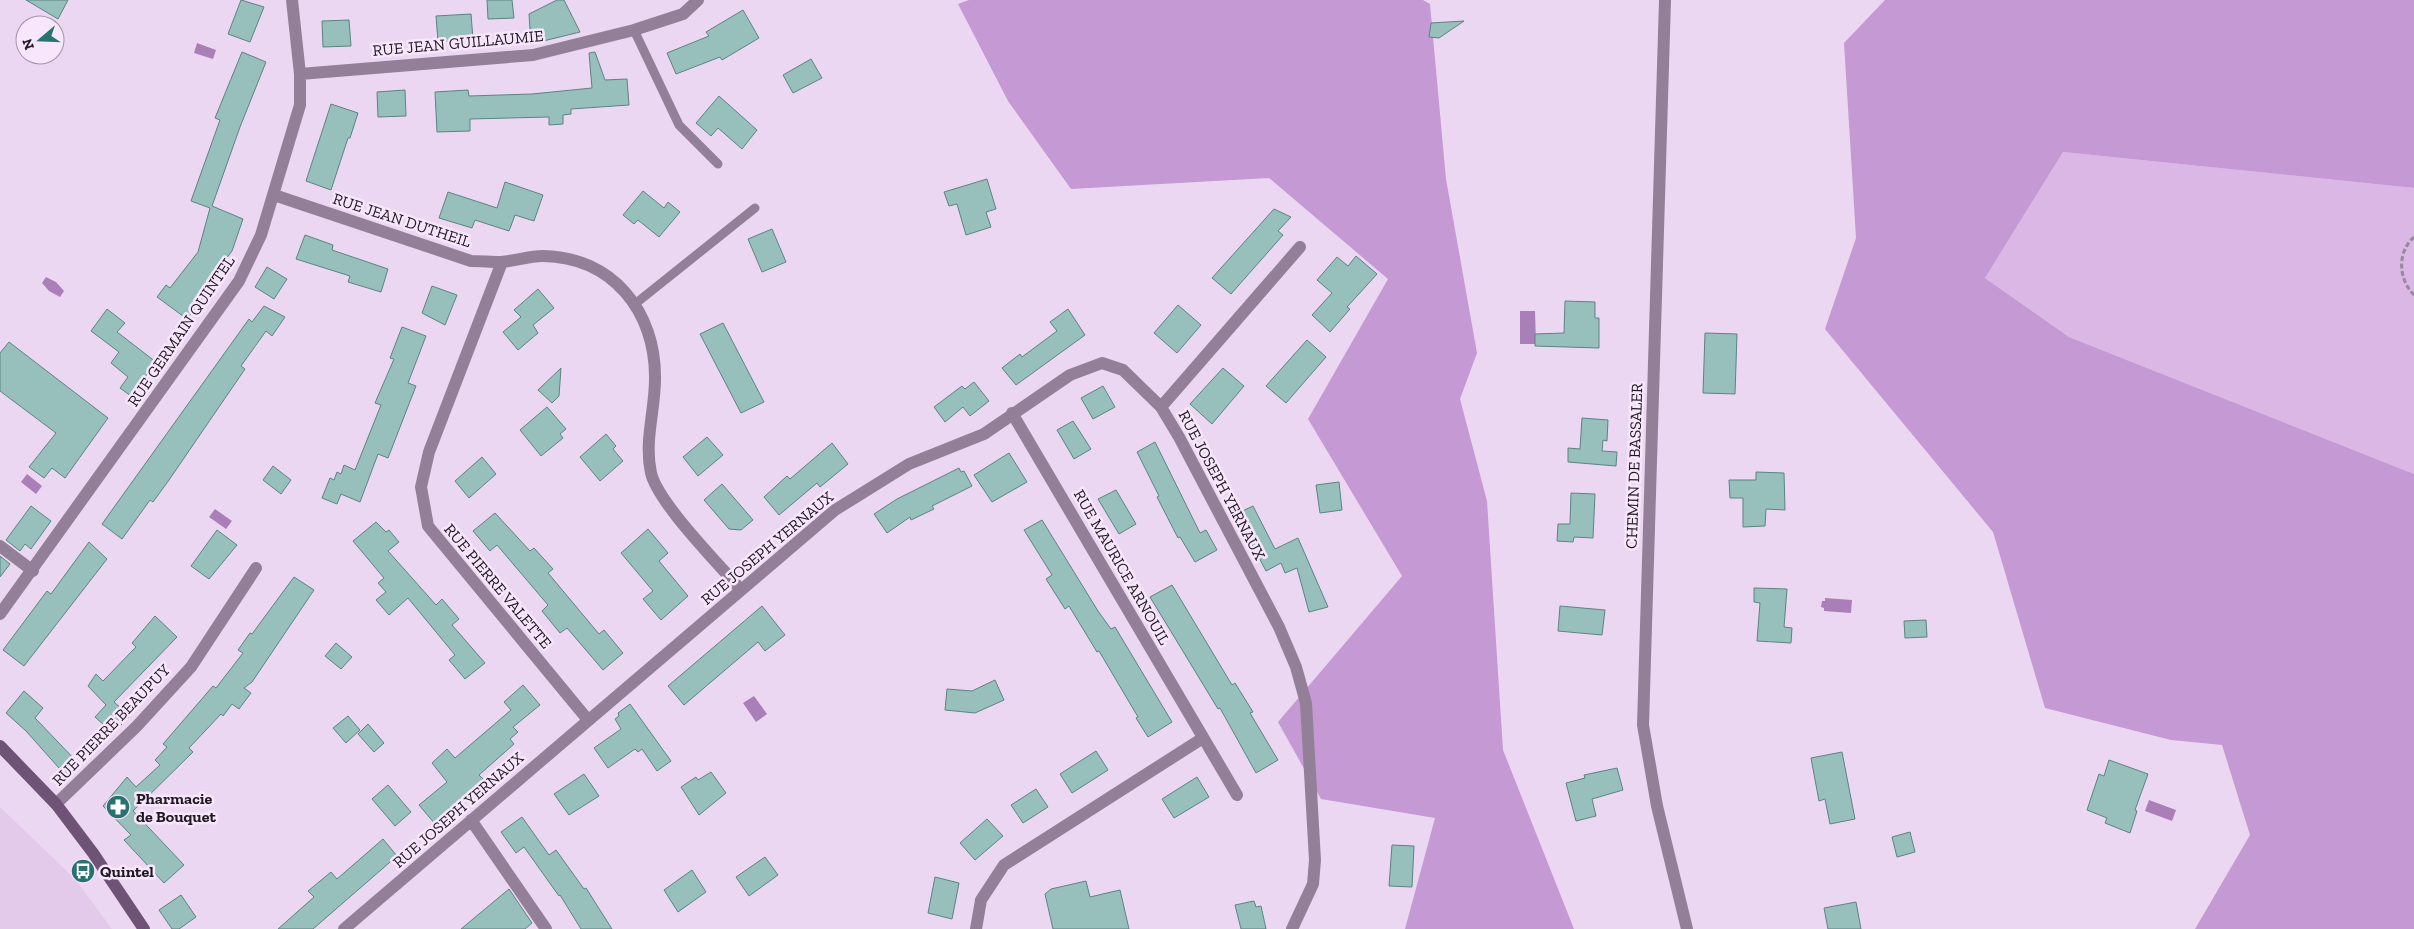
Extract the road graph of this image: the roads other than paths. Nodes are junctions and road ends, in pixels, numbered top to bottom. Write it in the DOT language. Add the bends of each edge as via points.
graph roads {
  1 [pos="292,0"];
  2 [pos="698,0"];
  3 [pos="1665,0"];
  4 [pos="634,30"];
  5 [pos="300,74"];
  6 [pos="718,164"];
  7 [pos="274,195"];
  8 [pos="755,208"];
  9 [pos="1300,247"];
  10 [pos="502,262"];
  11 [pos="635,304"];
  12 [pos="1161,407"];
  13 [pos="1012,413"];
  14 [pos="0,546"];
  15 [pos="256,568"];
  16 [pos="33,571"];
  17 [pos="741,590"];
  18 [pos="0,614"];
  19 [pos="588,720"];
  20 [pos="1203,738"];
  21 [pos="0,746"];
  22 [pos="1237,796"];
  23 [pos="56,804"];
  24 [pos="471,820"];
  25 [pos="144,929"];
  26 [pos="344,929"];
  27 [pos="546,929"];
  28 [pos="976,929"];
  29 [pos="1292,929"];
  30 [pos="1687,929"];
  1 -- 5 [label="street, RUE GERMAIN QUINTEL"];
  2 -- 4 [label="street, RUE JEAN GUILLAUMIE" via="683,14"];
  3 -- 30 [label="street, CHEMIN DE BASSALER" via="1643,724 1657,806"];
  4 -- 5 [label="street, RUE JEAN GUILLAUMIE" via="533,55"];
  4 -- 6 [label="lane" via="679,125"];
  5 -- 7 [label="street, RUE GERMAIN QUINTEL" via="300,106"];
  7 -- 10 [label="street, RUE JEAN DUTHEIL" via="471,261"];
  7 -- 16 [label="street, RUE GERMAIN QUINTEL" via="261,235 239,281"];
  8 -- 11 [label="lane"];
  9 -- 12 [label="street"];
  10 -- 11 [label="street, RUE JEAN DUTHEIL" via="542,256 581,262 608,275"];
  10 -- 19 [label="street, RUE PIERRE VALETTE" via="429,452 421,487 428,526"];
  11 -- 17 [label="street, RUE JEAN DUTHEIL" via="649,336 655,378 648,448 652,475 664,500"];
  12 -- 13 [label="street, RUE JOSEPH YERNAUX" via="1123,370 1102,363 1070,375"];
  12 -- 29 [label="street, RUE JOSEPH YERNAUX" via="1279,627 1296,667 1306,703 1316,860 1313,884"];
  13 -- 17 [label="street, RUE JOSEPH YERNAUX" via="984,434 909,464 834,510"];
  13 -- 20 [label="street, RUE MAURICE ARNOUIL"];
  14 -- 16 [label="street"];
  15 -- 23 [label="street, RUE PIERRE BEAUPUY" via="190,667 137,726"];
  16 -- 18 [label="street, RUE GERMAIN QUINTEL"];
  17 -- 19 [label="street, RUE JOSEPH YERNAUX"];
  19 -- 24 [label="street, RUE JOSEPH YERNAUX"];
  20 -- 22 [label="street, RUE MAURICE ARNOUIL"];
  20 -- 28 [label="street" via="1004,865 981,900"];
  21 -- 23 [label="main road"];
  23 -- 25 [label="main road"];
  24 -- 26 [label="street, RUE JOSEPH YERNAUX"];
  24 -- 27 [label="street"];
}
